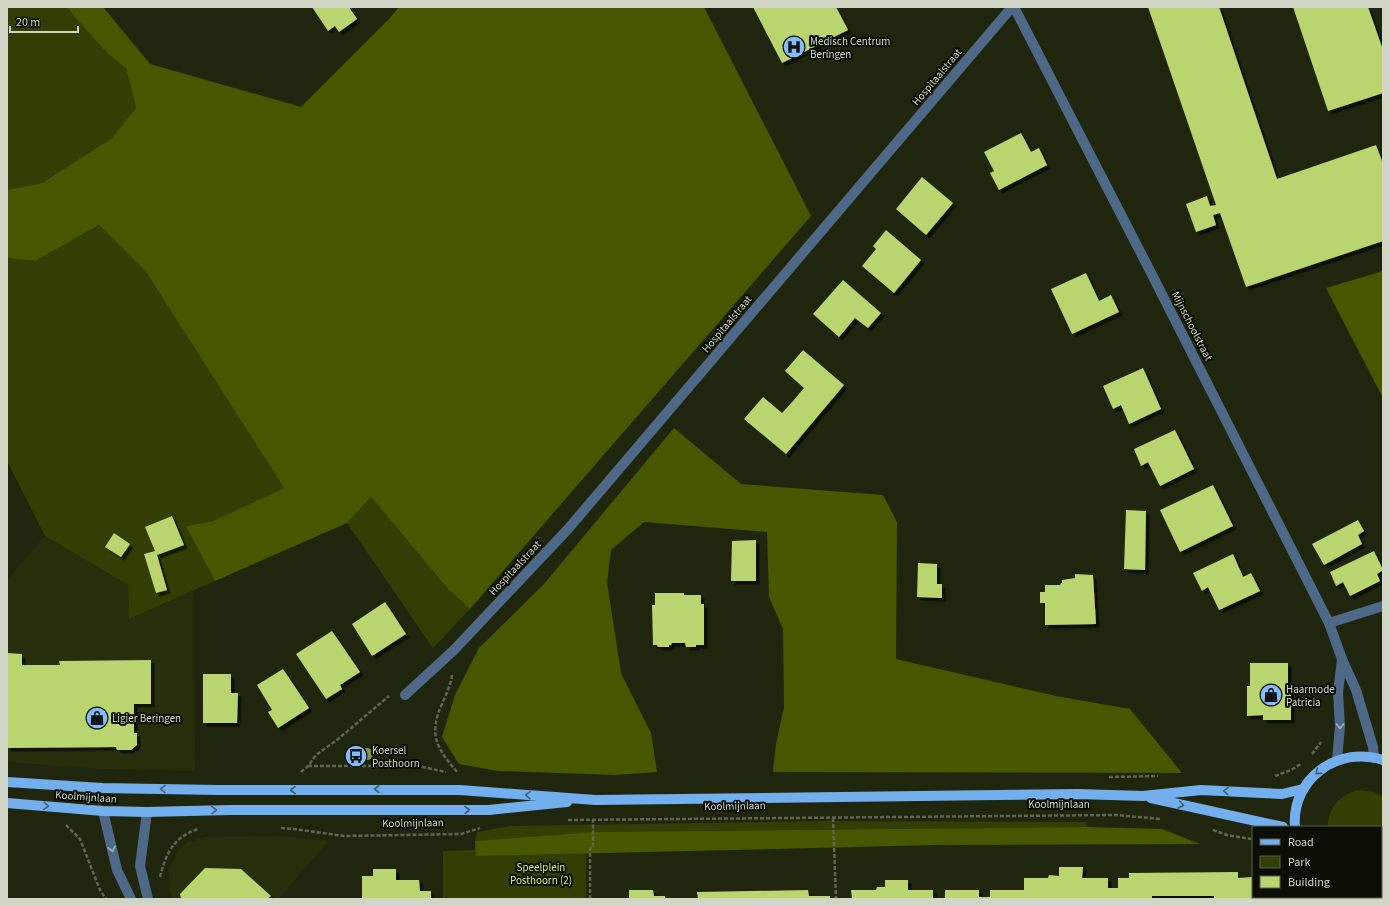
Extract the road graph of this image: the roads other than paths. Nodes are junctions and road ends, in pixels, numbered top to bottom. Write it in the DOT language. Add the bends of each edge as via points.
graph roads {
  1 [pos="1013,7"];
  2 [pos="1383,606"];
  3 [pos="1329,623"];
  4 [pos="1342,659"];
  5 [pos="405,695"];
  6 [pos="1378,758"];
  7 [pos="1338,760"];
  8 [pos="7,782"];
  9 [pos="1303,789"];
  10 [pos="1143,796"];
  11 [pos="595,800"];
  12 [pos="7,803"];
  13 [pos="103,811"];
  14 [pos="147,812"];
  15 [pos="1278,826"];
  16 [pos="1295,826"];
  17 [pos="131,899"];
  18 [pos="148,899"];
  1 -- 3 [label="street, Mijnschoolstraat" via="1143,256"];
  1 -- 5 [label="street, Hospitaalstraat" via="568,529 454,650"];
  2 -- 3 [label="street"];
  3 -- 4 [label="street, Mijnschoolstraat"];
  4 -- 6 [label="street, Mijnschoolstraat" via="1356,690"];
  4 -- 7 [label="street, Mijnschoolstraat, one-way" via="1338,693"];
  6 -- 7 [label="main road" via="1356,756"];
  7 -- 9 [label="main road, one-way" via="1324,767"];
  11 -- 8 [label="main road, Koolmijnlaan, one-way" via="460,790 102,788"];
  9 -- 10 [label="main road, Koolmijnlaan, one-way" via="1282,794 1201,790"];
  9 -- 16 [label="main road" via="1297,803"];
  10 -- 11 [label="main road, Koolmijnlaan" via="1078,794"];
  10 -- 15 [label="main road, Koolmijnlaan, one-way"];
  14 -- 11 [label="main road, Koolmijnlaan, one-way" via="489,810"];
  12 -- 13 [label="main road, Koolmijnlaan, one-way"];
  13 -- 14 [label="main road, Koolmijnlaan"];
  13 -- 17 [label="street, one-way" via="117,870"];
  14 -- 18 [label="street" via="140,866"];
}
